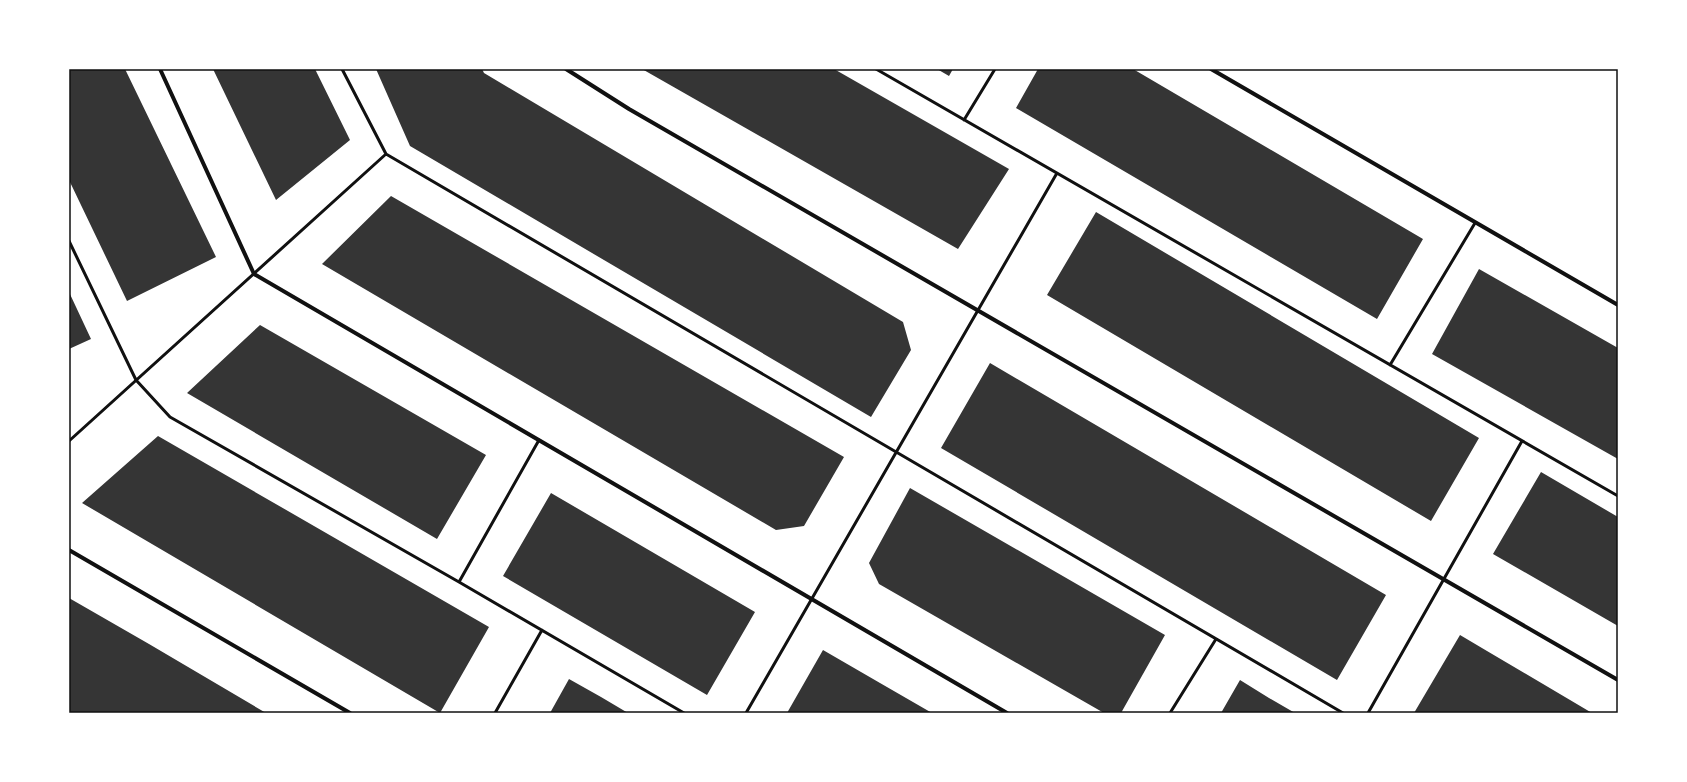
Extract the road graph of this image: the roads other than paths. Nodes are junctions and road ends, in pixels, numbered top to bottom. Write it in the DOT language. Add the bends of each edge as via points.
graph roads {
  1 [pos="160,69"];
  2 [pos="342,69"];
  3 [pos="566,69"];
  4 [pos="876,69"];
  5 [pos="995,69"];
  6 [pos="1211,69"];
  7 [pos="964,120"];
  8 [pos="386,154"];
  9 [pos="1057,173"];
  10 [pos="1475,223"];
  11 [pos="69,242"];
  12 [pos="254,274"];
  13 [pos="1618,305"];
  14 [pos="978,310"];
  15 [pos="1390,365"];
  16 [pos="136,380"];
  17 [pos="539,440"];
  18 [pos="69,441"];
  19 [pos="1522,441"];
  20 [pos="896,452"];
  21 [pos="1618,496"];
  22 [pos="69,550"];
  23 [pos="1444,579"];
  24 [pos="459,582"];
  25 [pos="812,599"];
  26 [pos="542,630"];
  27 [pos="1216,639"];
  28 [pos="1618,680"];
  29 [pos="350,713"];
  30 [pos="495,713"];
  31 [pos="684,713"];
  32 [pos="746,713"];
  33 [pos="1007,713"];
  34 [pos="1170,713"];
  35 [pos="1343,713"];
  36 [pos="1368,713"];
  1 -- 12 [label="street"];
  2 -- 8 [label="lane"];
  3 -- 14 [label="street" via="629,109"];
  4 -- 7 [label="lane"];
  5 -- 7 [label="lane"];
  6 -- 10 [label="street"];
  7 -- 9 [label="lane"];
  8 -- 12 [label="lane"];
  8 -- 20 [label="lane"];
  9 -- 14 [label="lane"];
  9 -- 15 [label="lane"];
  10 -- 13 [label="street"];
  10 -- 15 [label="lane"];
  11 -- 16 [label="lane"];
  12 -- 16 [label="lane"];
  12 -- 17 [label="street"];
  14 -- 20 [label="lane"];
  14 -- 23 [label="street"];
  15 -- 19 [label="lane"];
  16 -- 18 [label="lane"];
  16 -- 24 [label="lane" via="170,417"];
  17 -- 24 [label="lane"];
  17 -- 25 [label="street"];
  19 -- 21 [label="lane"];
  19 -- 23 [label="lane"];
  20 -- 25 [label="lane"];
  20 -- 27 [label="lane"];
  22 -- 29 [label="street"];
  23 -- 28 [label="street"];
  23 -- 36 [label="lane"];
  24 -- 26 [label="lane"];
  25 -- 32 [label="lane"];
  25 -- 33 [label="street"];
  26 -- 30 [label="lane"];
  26 -- 31 [label="lane"];
  27 -- 34 [label="lane"];
  27 -- 35 [label="lane"];
}
